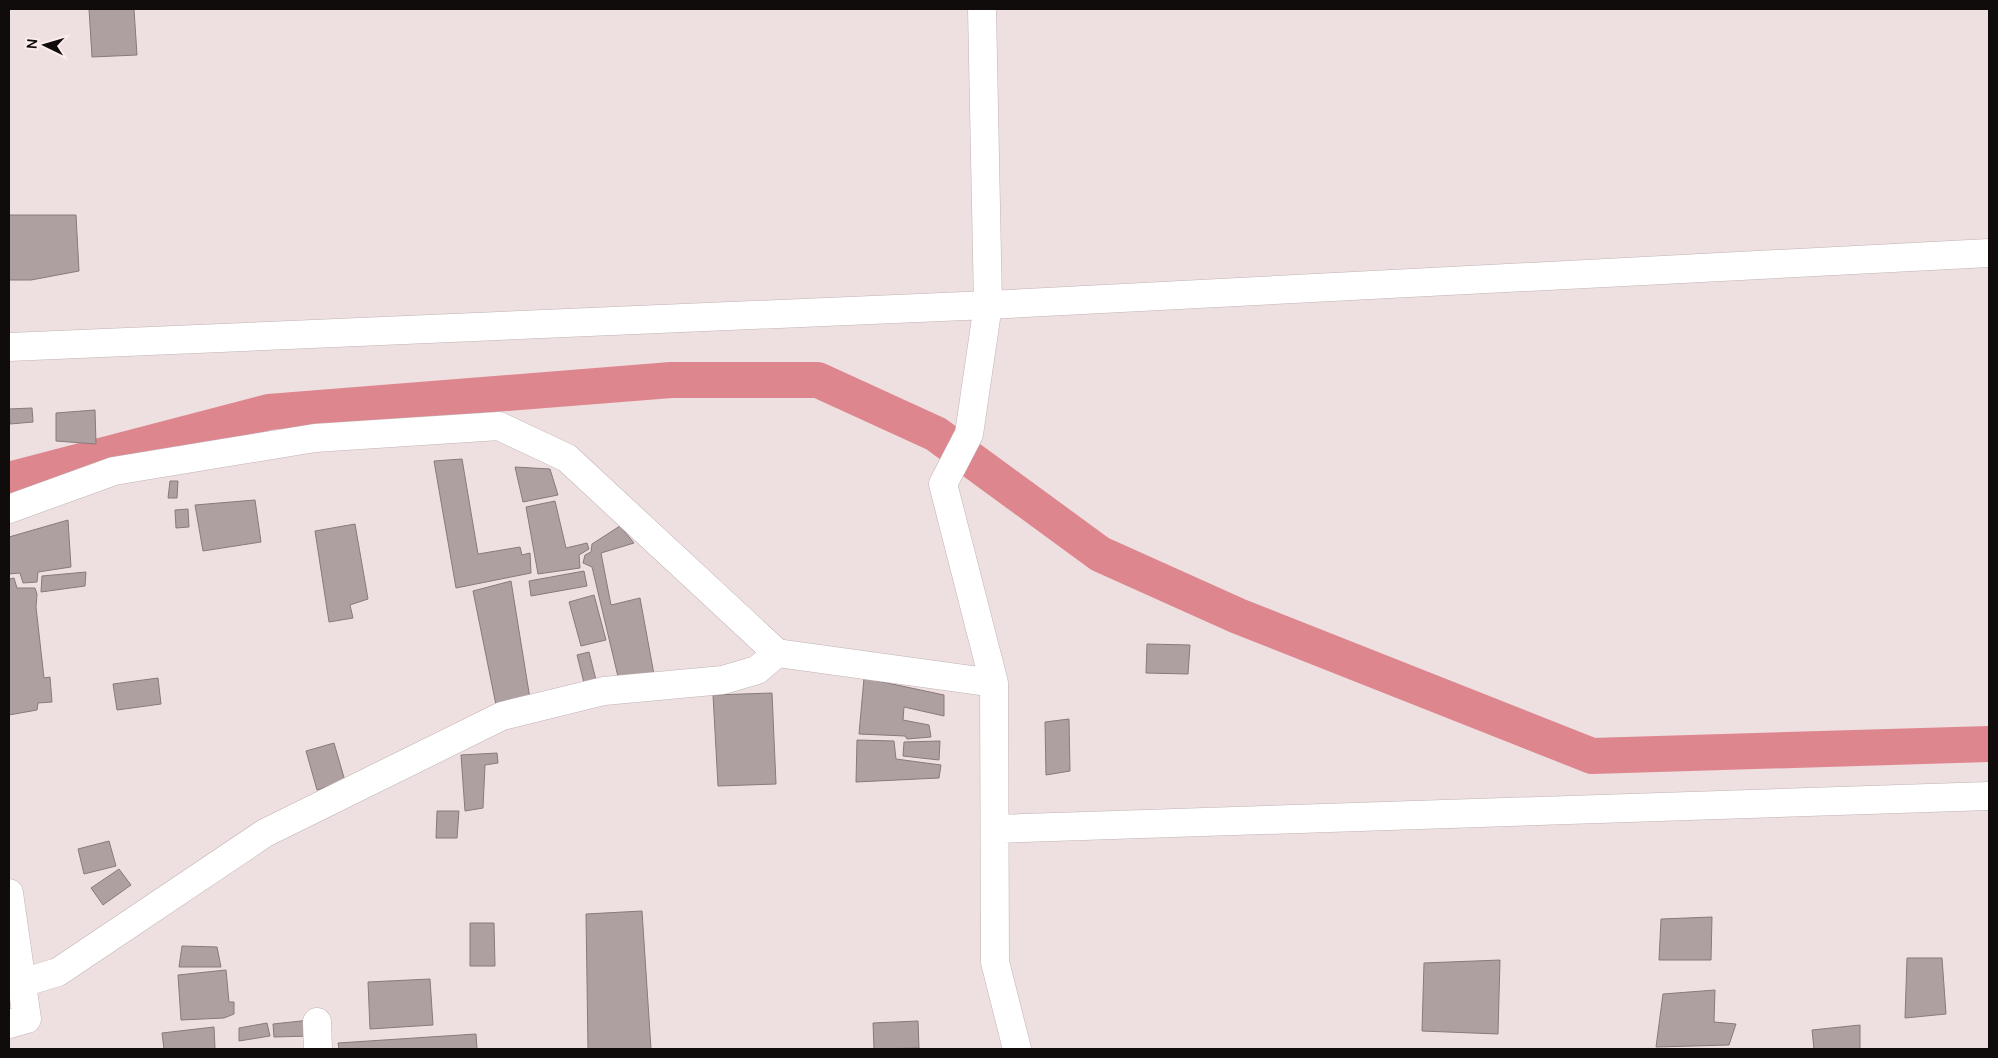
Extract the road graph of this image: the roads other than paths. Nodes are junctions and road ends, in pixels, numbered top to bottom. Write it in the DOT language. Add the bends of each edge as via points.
graph roads {
  1 [pos="982,9"];
  2 [pos="1989,253"];
  3 [pos="988,305"];
  4 [pos="9,346"];
  5 [pos="9,509"];
  6 [pos="777,653"];
  7 [pos="994,683"];
  8 [pos="1989,796"];
  9 [pos="995,829"];
  10 [pos="9,893"];
  11 [pos="22,984"];
  12 [pos="317,1022"];
  13 [pos="9,1024"];
  14 [pos="318,1049"];
  15 [pos="1017,1049"];
  1 -- 3 [label="street"];
  2 -- 3 [label="street"];
  3 -- 4 [label="street"];
  3 -- 7 [label="street" via="970,434 943,484"];
  5 -- 6 [label="street" via="114,471 315,438 499,426 567,458"];
  6 -- 7 [label="street"];
  6 -- 11 [label="street" via="757,670 724,680 604,690 502,716 265,833 58,972"];
  7 -- 9 [label="street"];
  8 -- 9 [label="street"];
  9 -- 15 [label="street" via="995,962"];
  10 -- 11 [label="street"];
  11 -- 13 [label="street" via="27,1019"];
  12 -- 14 [label="street"];
}
